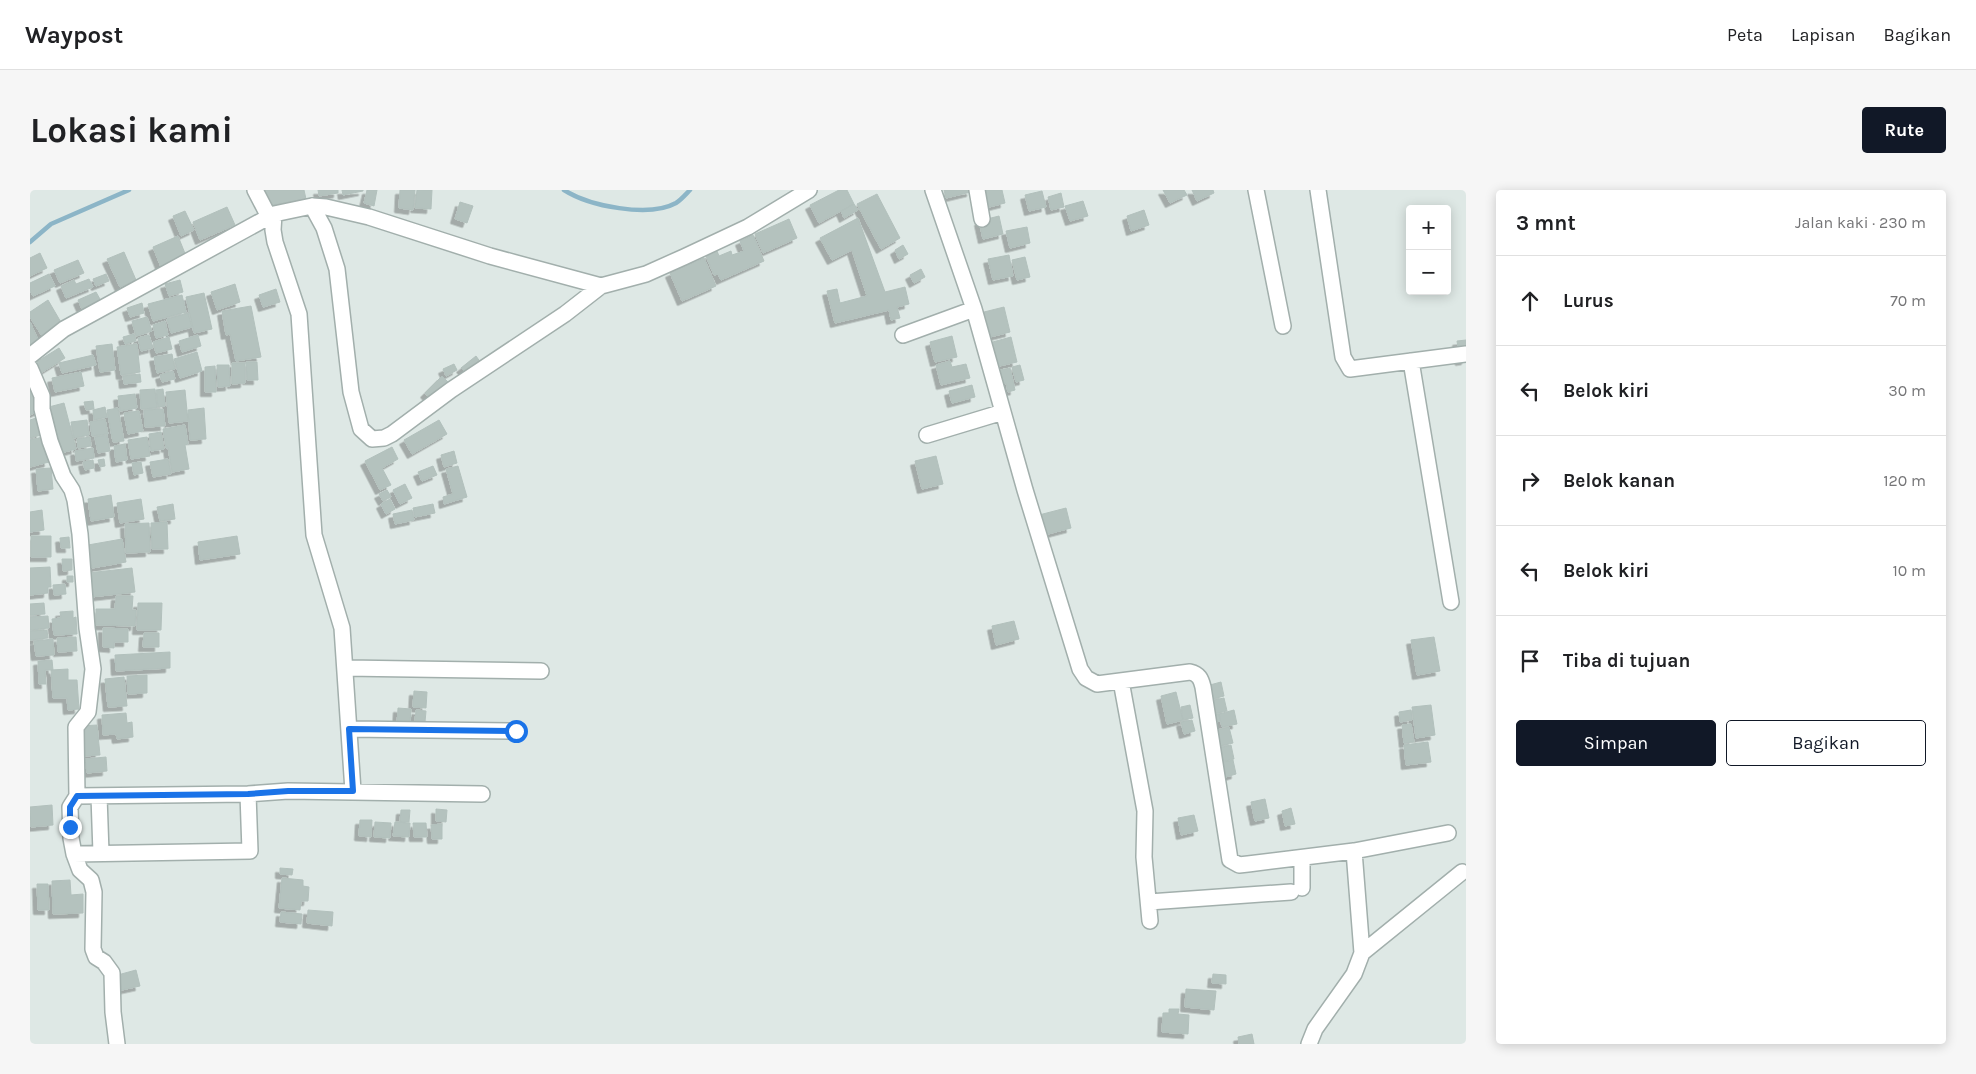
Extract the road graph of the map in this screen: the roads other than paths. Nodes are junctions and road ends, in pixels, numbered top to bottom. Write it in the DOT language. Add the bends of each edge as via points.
graph roads {
  1 [pos="255,190"];
  2 [pos="809,190"];
  3 [pos="933,190"];
  4 [pos="977,190"];
  5 [pos="1256,190"];
  6 [pos="1318,190"];
  7 [pos="312,206"];
  8 [pos="271,216"];
  9 [pos="982,218"];
  10 [pos="600,286"];
  11 [pos="974,309"];
  12 [pos="1283,326"];
  13 [pos="903,335"];
  14 [pos="1466,354"];
  15 [pos="30,356"];
  16 [pos="1411,361"];
  17 [pos="30,368"];
  18 [pos="1003,412"];
  19 [pos="927,435"];
  20 [pos="1451,602"];
  21 [pos="346,668"];
  22 [pos="541,672"];
  23 [pos="1121,681"];
  24 [pos="349,729"];
  25 [pos="516,731"];
  26 [pos="353,791"];
  27 [pos="248,794"];
  28 [pos="482,794"];
  29 [pos="77,796"];
  30 [pos="99,796"];
  31 [pos="1448,833"];
  32 [pos="1354,851"];
  33 [pos="101,853"];
  34 [pos="74,854"];
  35 [pos="1302,858"];
  36 [pos="1462,872"];
  37 [pos="1149,902"];
  38 [pos="1150,921"];
  39 [pos="1362,953"];
  40 [pos="117,1044"];
  41 [pos="1309,1044"];
  1 -- 8 [label="street"];
  2 -- 10 [label="street" via="748,227 684,257 646,274"];
  3 -- 11 [label="street"];
  4 -- 9 [label="street"];
  5 -- 12 [label="street"];
  6 -- 16 [label="street" via="1344,357 1350,369"];
  7 -- 8 [label="street"];
  7 -- 10 [label="street" via="326,206 369,217 490,256"];
  7 -- 10 [label="street" via="324,228 337,270 351,392 361,429 372,438 392,434 451,390 565,314"];
  8 -- 15 [label="street" via="64,329"];
  8 -- 21 [label="street" via="275,242 299,314 314,535 339,615"];
  11 -- 13 [label="street"];
  11 -- 18 [label="street"];
  14 -- 16 [label="street"];
  16 -- 20 [label="street"];
  17 -- 29 [label="street" via="42,396 50,441 72,490 80,534 93,668 88,712 76,727"];
  18 -- 19 [label="street"];
  18 -- 23 [label="street" via="1080,669 1090,682"];
  21 -- 22 [label="street"];
  21 -- 24 [label="street"];
  23 -- 35 [label="street" via="1195,673 1203,687 1230,860 1239,865"];
  23 -- 37 [label="street" via="1145,811 1144,857"];
  24 -- 25 [label="street"];
  24 -- 26 [label="street"];
  26 -- 27 [label="street"];
  26 -- 28 [label="street"];
  27 -- 30 [label="street"];
  27 -- 33 [label="street" via="250,857"];
  29 -- 30 [label="street"];
  29 -- 34 [label="street" via="70,807"];
  30 -- 33 [label="street"];
  31 -- 32 [label="street"];
  32 -- 35 [label="street"];
  32 -- 39 [label="street"];
  33 -- 34 [label="street"];
  34 -- 40 [label="street" via="80,870 91,880 94,892 93,949 96,957 112,973"];
  35 -- 37 [label="street" via="1296,890"];
  36 -- 39 [label="street"];
  37 -- 38 [label="street"];
  39 -- 41 [label="street" via="1354,974 1315,1029"];
}
